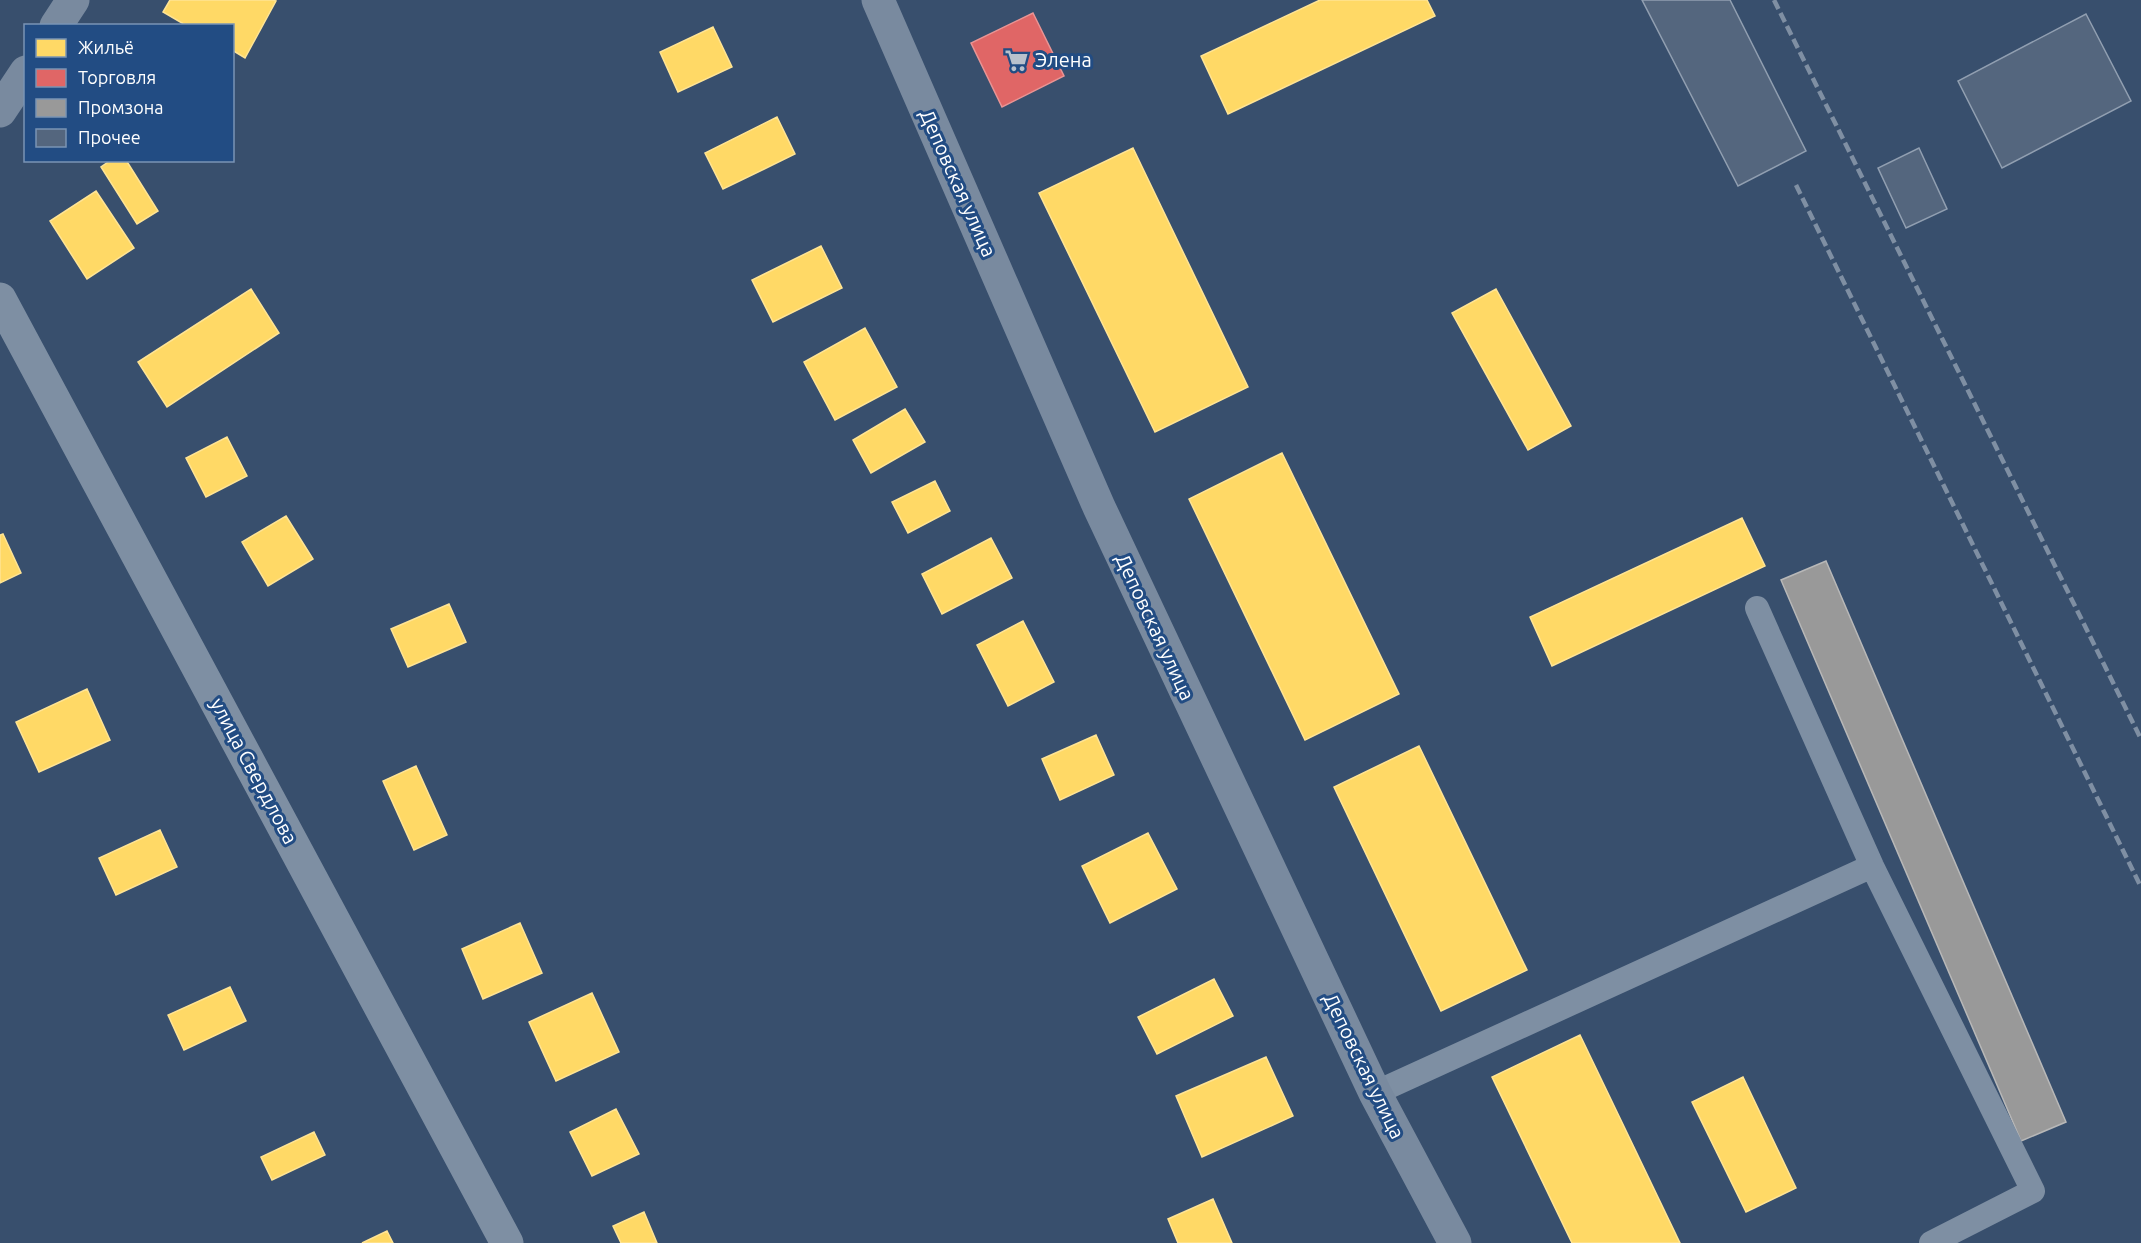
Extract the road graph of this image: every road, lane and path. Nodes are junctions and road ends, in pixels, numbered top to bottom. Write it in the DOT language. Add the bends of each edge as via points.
graph roads {
  1 [pos="73,0"];
  2 [pos="878,0"];
  3 [pos="57,24"];
  4 [pos="24,75"];
  5 [pos="0,111"];
  6 [pos="0,299"];
  7 [pos="1757,608"];
  8 [pos="1872,866"];
  9 [pos="1375,1093"];
  10 [pos="507,1243"];
  11 [pos="1455,1243"];
  12 [pos="1931,1243"];
  1 -- 3 [label="street"];
  2 -- 9 [label="street, Деповская улица" via="1099,507"];
  4 -- 5 [label="street"];
  6 -- 10 [label="street, улица Свердлова"];
  7 -- 8 [label="lane"];
  8 -- 9 [label="lane"];
  8 -- 12 [label="lane" via="2033,1191"];
  9 -- 11 [label="street, Деповская улица"];
}
